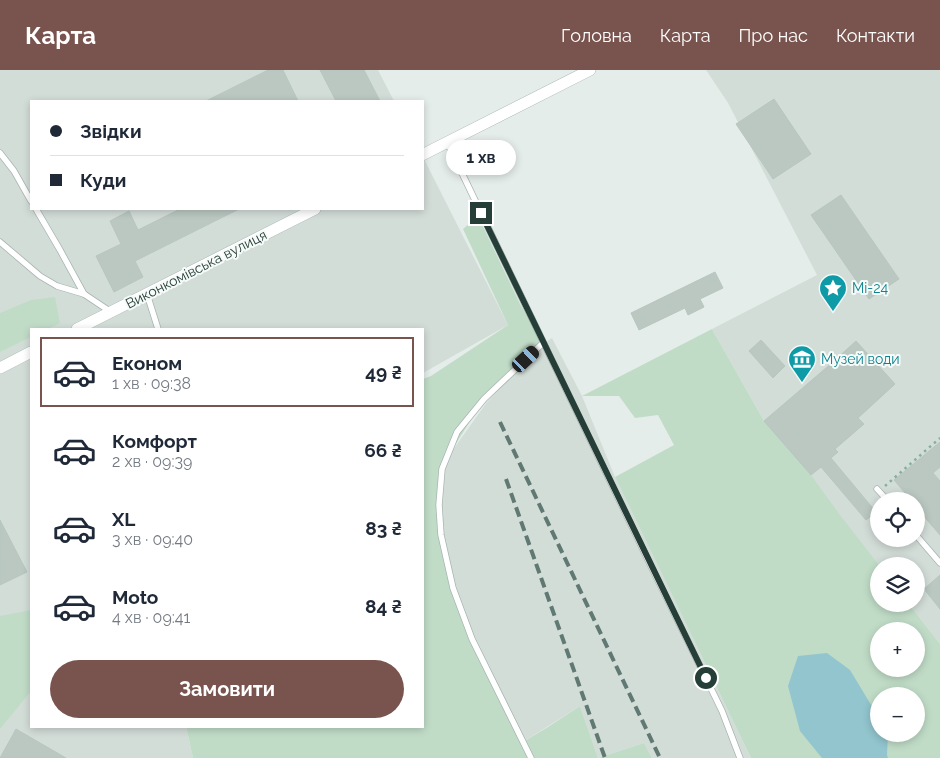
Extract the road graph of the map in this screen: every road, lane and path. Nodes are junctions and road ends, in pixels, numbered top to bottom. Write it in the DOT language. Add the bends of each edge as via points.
graph roads {
  1 [pos="590,70"];
  2 [pos="447,142"];
  3 [pos="0,153"];
  4 [pos="424,153"];
  5 [pos="30,199"];
  6 [pos="37,210"];
  7 [pos="313,210"];
  8 [pos="0,242"];
  9 [pos="84,294"];
  10 [pos="147,294"];
  11 [pos="110,312"];
  12 [pos="79,328"];
  13 [pos="158,328"];
  14 [pos="544,343"];
  15 [pos="30,353"];
  16 [pos="0,368"];
  17 [pos="940,438"];
  18 [pos="878,490"];
  19 [pos="925,546"];
  20 [pos="940,563"];
  21 [pos="531,758"];
  22 [pos="740,758"];
  1 -- 2 [label="street"];
  2 -- 4 [label="street"];
  2 -- 14 [label="lane"];
  3 -- 5 [label="lane"];
  6 -- 9 [label="lane"];
  7 -- 10 [label="street, Виконкомівська вулиця"];
  8 -- 9 [label="lane" via="40,276 57,286"];
  9 -- 11 [label="lane"];
  10 -- 11 [label="street, Виконкомівська вулиця"];
  10 -- 13 [label="lane"];
  11 -- 12 [label="street, Виконкомівська вулиця"];
  14 -- 21 [label="lane" via="484,399 457,432 442,469 439,505 441,535 456,597 472,640"];
  14 -- 22 [label="lane" via="722,711"];
  15 -- 16 [label="street"];
  17 -- 18 [label="path"];
  19 -- 20 [label="lane"];
}
